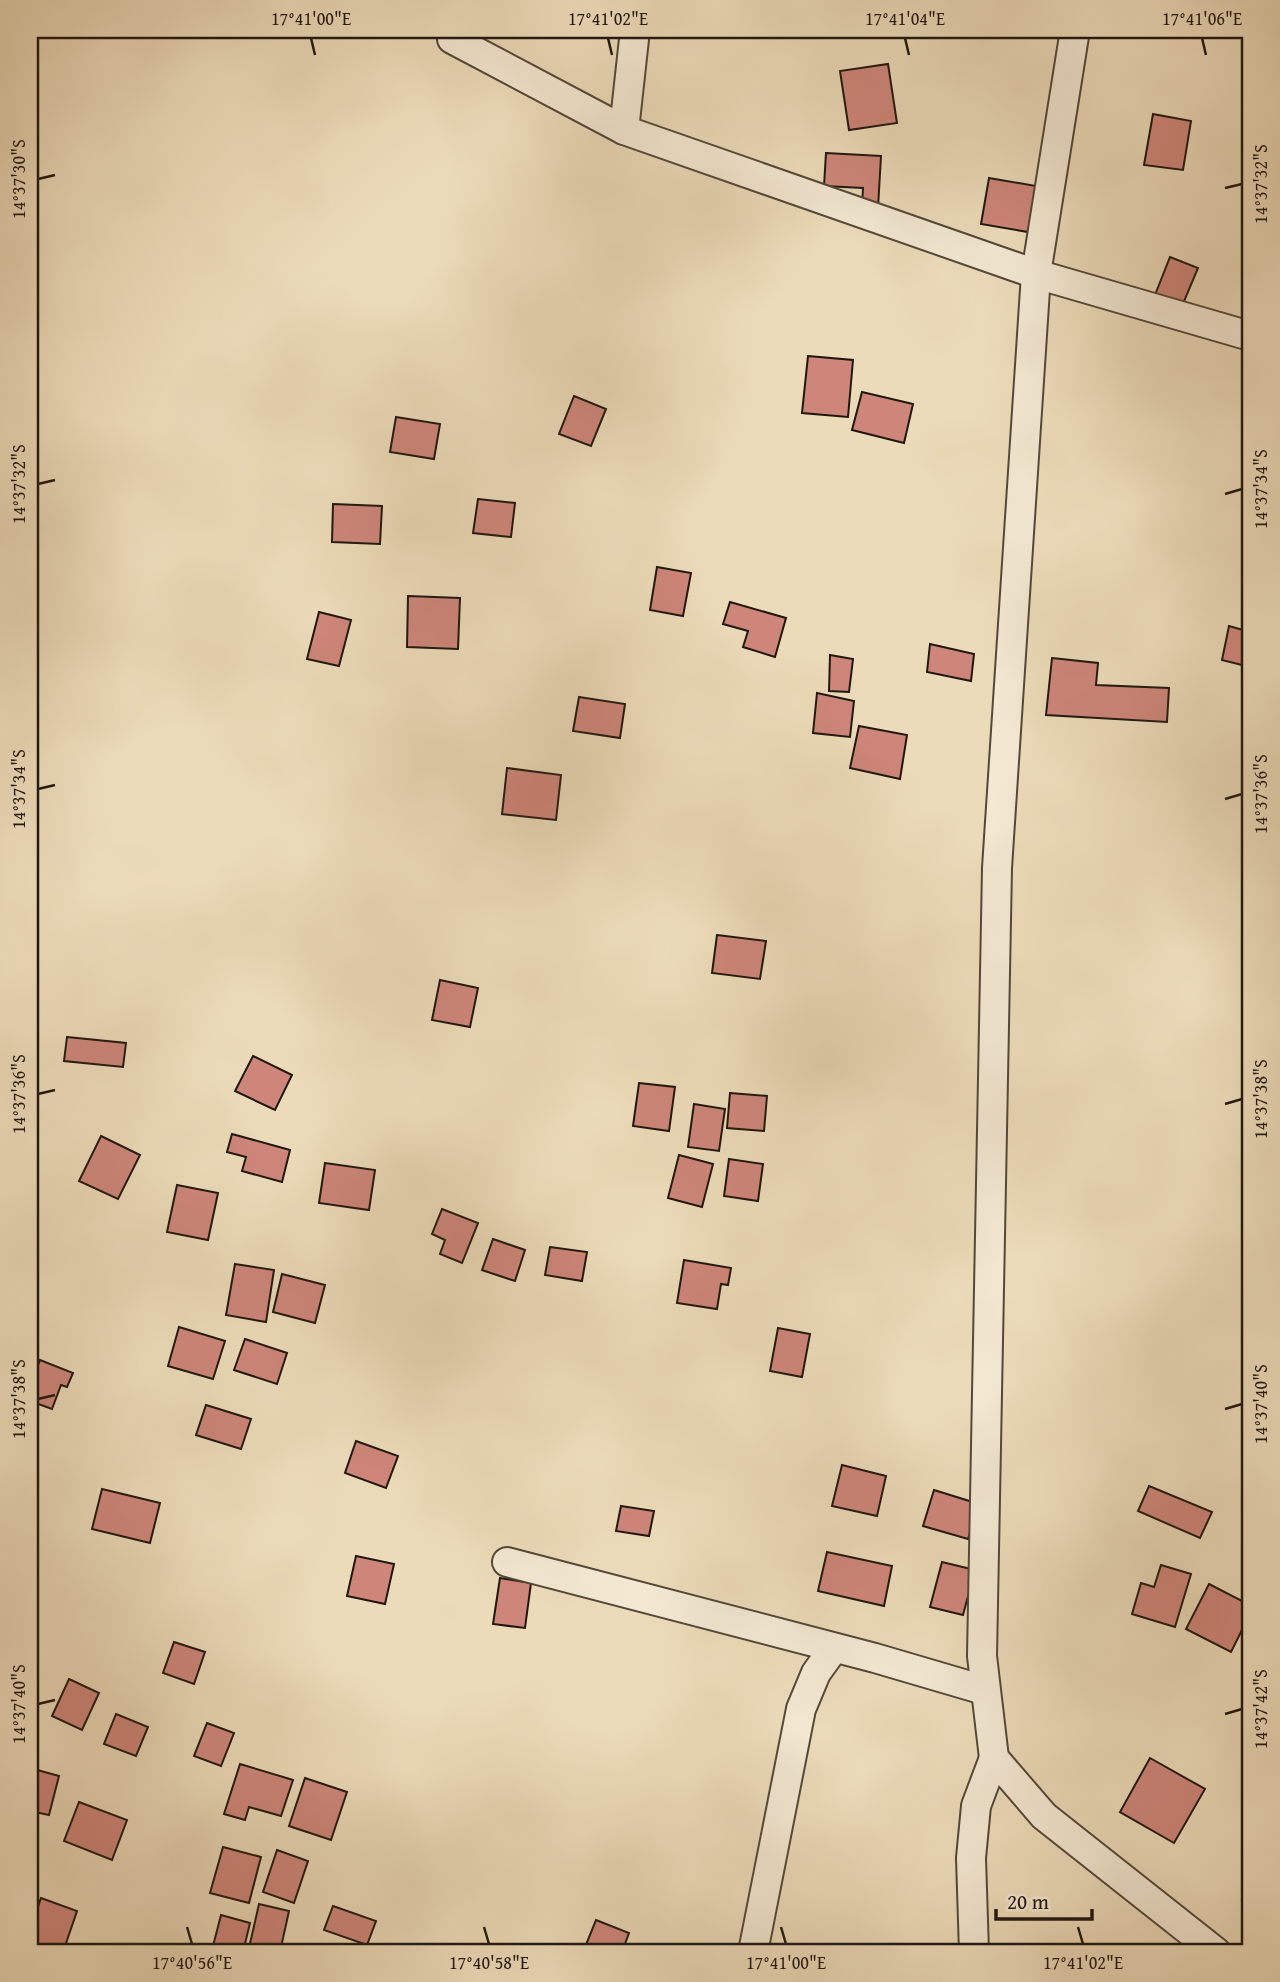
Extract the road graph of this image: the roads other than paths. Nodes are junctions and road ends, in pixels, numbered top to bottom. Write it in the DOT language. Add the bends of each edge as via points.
graph roads {
  1 [pos="635,30"];
  2 [pos="1075,30"];
  3 [pos="452,39"];
  4 [pos="624,130"];
  5 [pos="1036,274"];
  6 [pos="1250,336"];
  7 [pos="507,1562"];
  8 [pos="834,1648"];
  9 [pos="984,1690"];
  10 [pos="994,1758"];
  11 [pos="753,1952"];
  12 [pos="974,1952"];
  13 [pos="1216,1952"];
  1 -- 4 [label="street"];
  2 -- 5 [label="street"];
  3 -- 4 [label="street"];
  4 -- 5 [label="street"];
  5 -- 6 [label="street"];
  5 -- 9 [label="street" via="997,868"];
  7 -- 8 [label="street"];
  8 -- 9 [label="street"];
  8 -- 11 [label="street" via="816,1673 801,1709"];
  9 -- 10 [label="street"];
  10 -- 12 [label="street" via="976,1806 971,1858"];
  10 -- 13 [label="street" via="1044,1816"];
}
